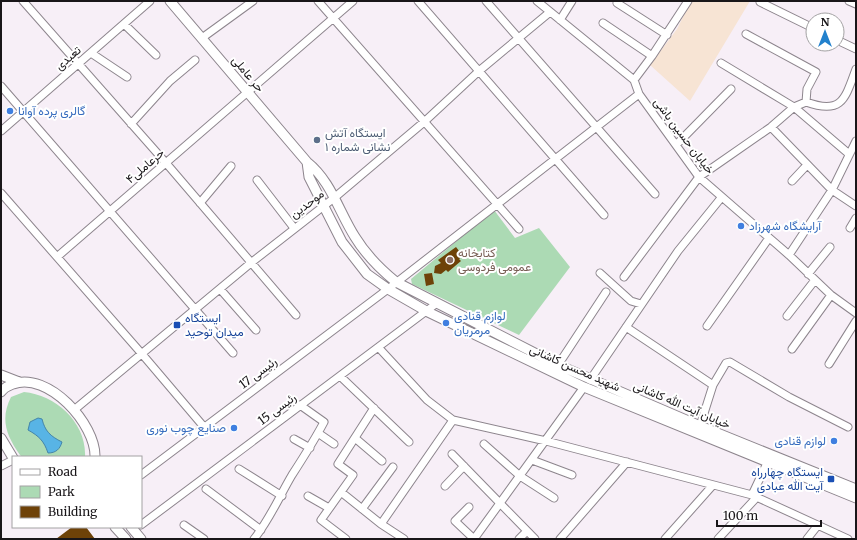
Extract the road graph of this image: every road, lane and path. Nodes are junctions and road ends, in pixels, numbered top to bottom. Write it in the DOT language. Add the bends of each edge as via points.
graph roads {
  1 [pos="22,1"];
  2 [pos="150,1"];
  3 [pos="170,1"];
  4 [pos="253,1"];
  5 [pos="318,1"];
  6 [pos="353,1"];
  7 [pos="418,1"];
  8 [pos="486,1"];
  9 [pos="572,1"];
  10 [pos="688,1"];
  11 [pos="849,1"];
  12 [pos="540,2"];
  13 [pos="760,2"];
  14 [pos="617,3"];
  15 [pos="856,4"];
  16 [pos="550,12"];
  17 [pos="333,18"];
  18 [pos="560,20"];
  19 [pos="603,23"];
  20 [pos="124,24"];
  21 [pos="805,24"];
  22 [pos="746,34"];
  23 [pos="667,35"];
  24 [pos="202,38"];
  25 [pos="518,38"];
  26 [pos="845,44"];
  27 [pos="856,49"];
  28 [pos="91,53"];
  29 [pos="156,55"];
  30 [pos="652,56"];
  31 [pos="195,60"];
  32 [pos="721,63"];
  33 [pos="78,64"];
  34 [pos="856,69"];
  35 [pos="479,71"];
  36 [pos="126,78"];
  37 [pos="634,80"];
  38 [pos="1,86"];
  39 [pos="732,89"];
  40 [pos="247,91"];
  41 [pos="639,94"];
  42 [pos="806,102"];
  43 [pos="794,107"];
  44 [pos="24,112"];
  45 [pos="424,122"];
  46 [pos="131,124"];
  47 [pos="596,127"];
  48 [pos="771,127"];
  49 [pos="1,131"];
  50 [pos="856,141"];
  51 [pos="676,145"];
  52 [pos="849,154"];
  53 [pos="556,159"];
  54 [pos="307,162"];
  55 [pos="166,163"];
  56 [pos="807,165"];
  57 [pos="231,166"];
  58 [pos="699,177"];
  59 [pos="257,180"];
  60 [pos="792,181"];
  61 [pos="832,190"];
  62 [pos="1,194"];
  63 [pos="655,194"];
  64 [pos="334,198"];
  65 [pos="721,198"];
  66 [pos="200,203"];
  67 [pos="497,204"];
  68 [pos="324,206"];
  69 [pos="856,206"];
  70 [pos="110,211"];
  71 [pos="604,215"];
  72 [pos="856,218"];
  73 [pos="294,228"];
  74 [pos="850,228"];
  75 [pos="519,229"];
  76 [pos="769,238"];
  77 [pos="830,247"];
  78 [pos="789,255"];
  79 [pos="57,257"];
  80 [pos="252,262"];
  81 [pos="600,273"];
  82 [pos="808,274"];
  83 [pos="624,277"];
  84 [pos="814,280"];
  85 [pos="396,282"];
  86 [pos="220,289"];
  87 [pos="388,289"];
  88 [pos="606,292"];
  89 [pos="831,295"];
  90 [pos="437,303"];
  91 [pos="641,304"];
  92 [pos="196,309"];
  93 [pos="428,312"];
  94 [pos="856,313"];
  95 [pos="296,315"];
  96 [pos="786,316"];
  97 [pos="856,321"];
  98 [pos="707,326"];
  99 [pos="626,327"];
  100 [pos="256,330"];
  101 [pos="379,348"];
  102 [pos="792,349"];
  103 [pos="233,353"];
  104 [pos="142,354"];
  105 [pos="829,364"];
  106 [pos="558,366"];
  107 [pos="1,375"];
  108 [pos="340,376"];
  109 [pos="19,382"];
  110 [pos="587,383"];
  111 [pos="713,385"];
  112 [pos="1,392"];
  113 [pos="300,405"];
  114 [pos="374,408"];
  115 [pos="74,410"];
  116 [pos="453,420"];
  117 [pos="700,426"];
  118 [pos="204,427"];
  119 [pos="848,427"];
  120 [pos="318,433"];
  121 [pos="1,438"];
  122 [pos="355,438"];
  123 [pos="294,439"];
  124 [pos="546,440"];
  125 [pos="409,442"];
  126 [pos="334,444"];
  127 [pos="484,444"];
  128 [pos="310,448"];
  129 [pos="452,454"];
  130 [pos="95,456"];
  131 [pos="12,457"];
  132 [pos="12,460"];
  133 [pos="532,460"];
  134 [pos="768,461"];
  135 [pos="382,462"];
  136 [pos="627,462"];
  137 [pos="1,466"];
  138 [pos="464,466"];
  139 [pos="393,468"];
  140 [pos="240,469"];
  141 [pos="142,474"];
  142 [pos="572,475"];
  143 [pos="520,476"];
  144 [pos="713,485"];
  145 [pos="445,486"];
  146 [pos="206,489"];
  147 [pos="856,489"];
  148 [pos="341,492"];
  149 [pos="282,496"];
  150 [pos="308,496"];
  151 [pos="755,496"];
  152 [pos="554,498"];
  153 [pos="856,498"];
  154 [pos="500,504"];
  155 [pos="469,507"];
  156 [pos="329,508"];
  157 [pos="362,509"];
  158 [pos="142,523"];
  159 [pos="381,524"];
  160 [pos="184,525"];
  161 [pos="818,525"];
  162 [pos="116,528"];
  163 [pos="136,528"];
  164 [pos="261,530"];
  165 [pos="527,531"];
  166 [pos="122,538"];
  167 [pos="141,539"];
  168 [pos="204,539"];
  169 [pos="254,539"];
  170 [pos="346,539"];
  171 [pos="404,539"];
  172 [pos="474,539"];
  173 [pos="519,539"];
  174 [pos="535,539"];
  175 [pos="560,539"];
  176 [pos="666,539"];
  177 [pos="718,539"];
  178 [pos="807,539"];
  179 [pos="848,539"];
  1 -- 33 [label="street"];
  2 -- 20 [label="street, تعبدی"];
  3 -- 24 [label="main road, حر عاملی"];
  4 -- 24 [label="street"];
  5 -- 17 [label="street"];
  6 -- 17 [label="street, حرعاملی۴"];
  7 -- 35 [label="street"];
  8 -- 25 [label="street"];
  9 -- 18 [label="street"];
  10 -- 23 [label="street"];
  11 -- 15 [label="street"];
  12 -- 16 [label="street"];
  13 -- 21 [label="street"];
  14 -- 23 [label="street"];
  16 -- 18 [label="street"];
  16 -- 25 [label="street, موحدین"];
  17 -- 40 [label="street, حرعاملی۴"];
  17 -- 45 [label="street"];
  18 -- 37 [label="street"];
  19 -- 30 [label="street"];
  20 -- 28 [label="street, تعبدی"];
  20 -- 29 [label="street"];
  22 -- 42 [label="street" via="816,72 807,89"];
  23 -- 30 [label="street"];
  24 -- 40 [label="main road, حر عاملی"];
  25 -- 35 [label="street, موحدین"];
  25 -- 47 [label="street"];
  26 -- 27 [label="street"];
  28 -- 33 [label="street, تعبدی"];
  28 -- 36 [label="street"];
  30 -- 37 [label="street"];
  31 -- 46 [label="street" via="170,81"];
  32 -- 43 [label="street"];
  33 -- 44 [label="street, تعبدی"];
  33 -- 46 [label="street"];
  34 -- 42 [label="street" via="845,97 837,105 822,107"];
  35 -- 45 [label="street, موحدین"];
  35 -- 53 [label="street"];
  37 -- 41 [label="street, خیابان حسین باشی"];
  38 -- 44 [label="street"];
  39 -- 51 [label="street"];
  40 -- 54 [label="main road, حر عاملی"];
  40 -- 55 [label="street, حرعاملی۴"];
  41 -- 47 [label="street, رئیسی 17"];
  41 -- 51 [label="street, خیابان حسین باشی"];
  42 -- 43 [label="street"];
  43 -- 48 [label="street"];
  43 -- 52 [label="street"];
  44 -- 49 [label="street, تعبدی"];
  44 -- 70 [label="street"];
  45 -- 64 [label="street, موحدین"];
  45 -- 67 [label="street"];
  46 -- 55 [label="street"];
  47 -- 53 [label="street, رئیسی 17"];
  47 -- 63 [label="street"];
  48 -- 56 [label="street"];
  48 -- 58 [label="street"];
  50 -- 52 [label="street"];
  51 -- 58 [label="street, خیابان حسین باشی"];
  52 -- 61 [label="street"];
  53 -- 67 [label="street, رئیسی 17"];
  53 -- 71 [label="street"];
  54 -- 64 [label="main road, حر عاملی" via="319,171"];
  54 -- 68 [label="main road, حر عاملی" via="309,177"];
  55 -- 66 [label="street"];
  55 -- 70 [label="street, حرعاملی۴"];
  56 -- 60 [label="street"];
  56 -- 61 [label="street"];
  57 -- 66 [label="street"];
  58 -- 65 [label="street, خیابان حسین باشی"];
  58 -- 83 [label="street"];
  59 -- 73 [label="street"];
  61 -- 69 [label="street"];
  61 -- 78 [label="street"];
  62 -- 79 [label="street"];
  64 -- 68 [label="street, موحدین"];
  64 -- 85 [label="main road" via="354,237 376,266"];
  65 -- 76 [label="street, خیابان حسین باشی"];
  65 -- 91 [label="street" via="678,251"];
  66 -- 80 [label="street"];
  67 -- 75 [label="street"];
  67 -- 85 [label="street, رئیسی 17"];
  68 -- 73 [label="street, موحدین"];
  68 -- 87 [label="main road, شهید محسن کاشانی" via="342,242 367,274"];
  70 -- 79 [label="street, حرعاملی۴"];
  70 -- 92 [label="street"];
  72 -- 74 [label="street"];
  73 -- 80 [label="street, موحدین"];
  76 -- 78 [label="street, خیابان حسین باشی"];
  76 -- 98 [label="street"];
  77 -- 82 [label="street"];
  78 -- 82 [label="street, خیابان حسین باشی"];
  79 -- 104 [label="street"];
  80 -- 86 [label="street, موحدین"];
  80 -- 95 [label="street"];
  81 -- 91 [label="street" via="631,301"];
  82 -- 84 [label="street, خیابان حسین باشی"];
  84 -- 89 [label="street, خیابان حسین باشی"];
  84 -- 96 [label="street"];
  85 -- 87 [label="street, رئیسی 17"];
  85 -- 90 [label="main road, خیابان آیت الله کاشانی"];
  86 -- 92 [label="street, موحدین"];
  86 -- 100 [label="street"];
  87 -- 93 [label="main road, شهید محسن کاشانی"];
  87 -- 118 [label="street, رئیسی 17"];
  88 -- 106 [label="street"];
  89 -- 94 [label="street, خیابان حسین باشی"];
  89 -- 102 [label="street"];
  90 -- 93 [label="street, رئیسی 15"];
  90 -- 106 [label="main road, خیابان آیت الله کاشانی"];
  91 -- 99 [label="street"];
  92 -- 103 [label="street"];
  92 -- 104 [label="street, موحدین"];
  93 -- 101 [label="street, رئیسی 15"];
  93 -- 110 [label="main road, شهید محسن کاشانی"];
  97 -- 105 [label="street"];
  99 -- 110 [label="street"];
  99 -- 111 [label="street"];
  101 -- 108 [label="street, رئیسی 15"];
  101 -- 116 [label="street" via="427,400"];
  104 -- 115 [label="street, موحدین"];
  104 -- 118 [label="street"];
  106 -- 110 [label="main road, خیابان آیت الله کاشانی"];
  107 -- 109 [label="main road"];
  108 -- 113 [label="street, رئیسی 15"];
  108 -- 114 [label="street"];
  109 -- 112 [label="main road" via="4,388"];
  109 -- 115 [label="main road" via="35,384 48,390"];
  110 -- 117 [label="main road, خیابان آیت الله کاشانی"];
  110 -- 124 [label="street"];
  110 -- 134 [label="main road, شهید محسن کاشانی"];
  111 -- 117 [label="street"];
  111 -- 119 [label="street" via="726,363 730,362 789,397"];
  113 -- 120 [label="street" via="324,422"];
  113 -- 158 [label="street, رئیسی 15"];
  114 -- 122 [label="street"];
  114 -- 125 [label="street"];
  115 -- 130 [label="main road" via="91,439"];
  116 -- 124 [label="street"];
  116 -- 159 [label="street"];
  117 -- 147 [label="main road, خیابان آیت الله کاشانی"];
  118 -- 141 [label="street, رئیسی 17"];
  120 -- 126 [label="street"];
  120 -- 128 [label="street"];
  121 -- 131 [label="main road"];
  122 -- 135 [label="street"];
  122 -- 148 [label="street" via="338,464 353,475"];
  123 -- 128 [label="street"];
  124 -- 133 [label="street"];
  124 -- 136 [label="street"];
  127 -- 143 [label="street"];
  128 -- 149 [label="street"];
  129 -- 138 [label="street"];
  132 -- 137 [label="street"];
  133 -- 142 [label="street"];
  133 -- 143 [label="street"];
  134 -- 151 [label="street"];
  134 -- 153 [label="main road, شهید محسن کاشانی"];
  136 -- 144 [label="street"];
  136 -- 175 [label="street"];
  138 -- 145 [label="street"];
  138 -- 154 [label="street"];
  139 -- 157 [label="street"];
  140 -- 149 [label="street"];
  143 -- 152 [label="street"];
  143 -- 154 [label="street"];
  144 -- 151 [label="street"];
  144 -- 176 [label="street"];
  146 -- 164 [label="street"];
  148 -- 156 [label="street"];
  148 -- 157 [label="street"];
  149 -- 164 [label="street"];
  150 -- 156 [label="street"];
  151 -- 161 [label="street"];
  151 -- 177 [label="street"];
  154 -- 165 [label="street"];
  154 -- 172 [label="street"];
  155 -- 172 [label="street" via="455,521"];
  156 -- 170 [label="street" via="321,520"];
  157 -- 159 [label="street"];
  159 -- 171 [label="street"];
  160 -- 168 [label="street"];
  161 -- 178 [label="street"];
  161 -- 179 [label="street"];
  162 -- 166 [label="main road"];
  163 -- 167 [label="main road"];
  164 -- 169 [label="street"];
  165 -- 173 [label="street"];
  165 -- 174 [label="street"];
}
